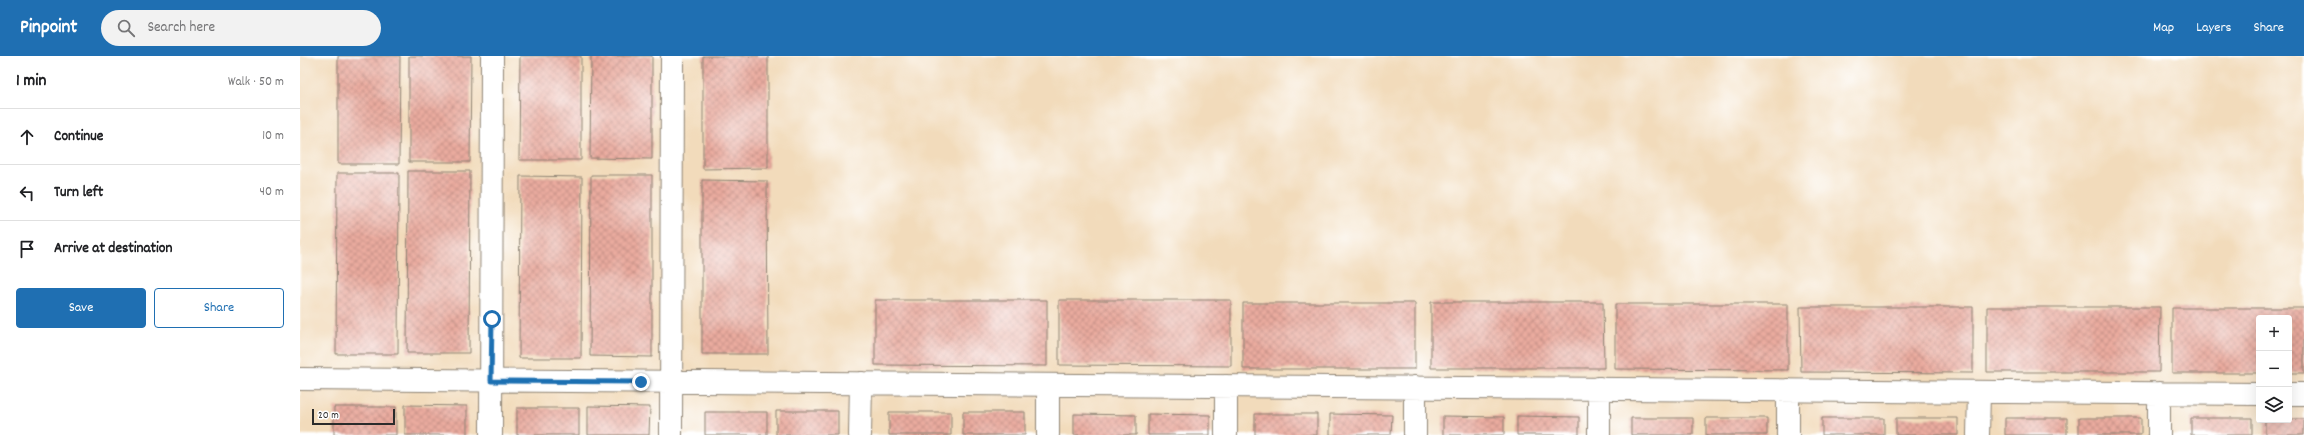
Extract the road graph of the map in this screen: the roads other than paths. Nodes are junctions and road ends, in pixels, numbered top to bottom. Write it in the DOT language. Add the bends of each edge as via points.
graph roads {
  1 [pos="492,56"];
  2 [pos="672,56"];
  3 [pos="300,379"];
  4 [pos="491,381"];
  5 [pos="671,382"];
  6 [pos="861,383"];
  7 [pos="1048,385"];
  8 [pos="1226,386"];
  9 [pos="1415,387"];
  10 [pos="1599,388"];
  11 [pos="1788,390"];
  12 [pos="1979,392"];
  13 [pos="2159,393"];
  14 [pos="2256,394"];
  15 [pos="2292,394"];
  16 [pos="2304,394"];
  17 [pos="491,435"];
  18 [pos="671,435"];
  19 [pos="860,435"];
  20 [pos="1048,435"];
  21 [pos="1226,435"];
  22 [pos="1415,435"];
  23 [pos="1599,435"];
  24 [pos="1788,435"];
  25 [pos="1978,435"];
  26 [pos="2159,435"];
  1 -- 4 [label="street"];
  2 -- 5 [label="street"];
  3 -- 4 [label="street"];
  4 -- 5 [label="street"];
  4 -- 17 [label="street"];
  5 -- 6 [label="street"];
  5 -- 18 [label="street"];
  6 -- 7 [label="street"];
  6 -- 19 [label="street"];
  7 -- 8 [label="street"];
  7 -- 20 [label="street"];
  8 -- 9 [label="street"];
  8 -- 21 [label="street"];
  9 -- 10 [label="street"];
  9 -- 22 [label="street"];
  10 -- 11 [label="street"];
  10 -- 23 [label="street"];
  11 -- 12 [label="street"];
  11 -- 24 [label="street"];
  12 -- 13 [label="street"];
  12 -- 25 [label="street"];
  13 -- 14 [label="street"];
  13 -- 26 [label="street"];
  15 -- 16 [label="street"];
}
